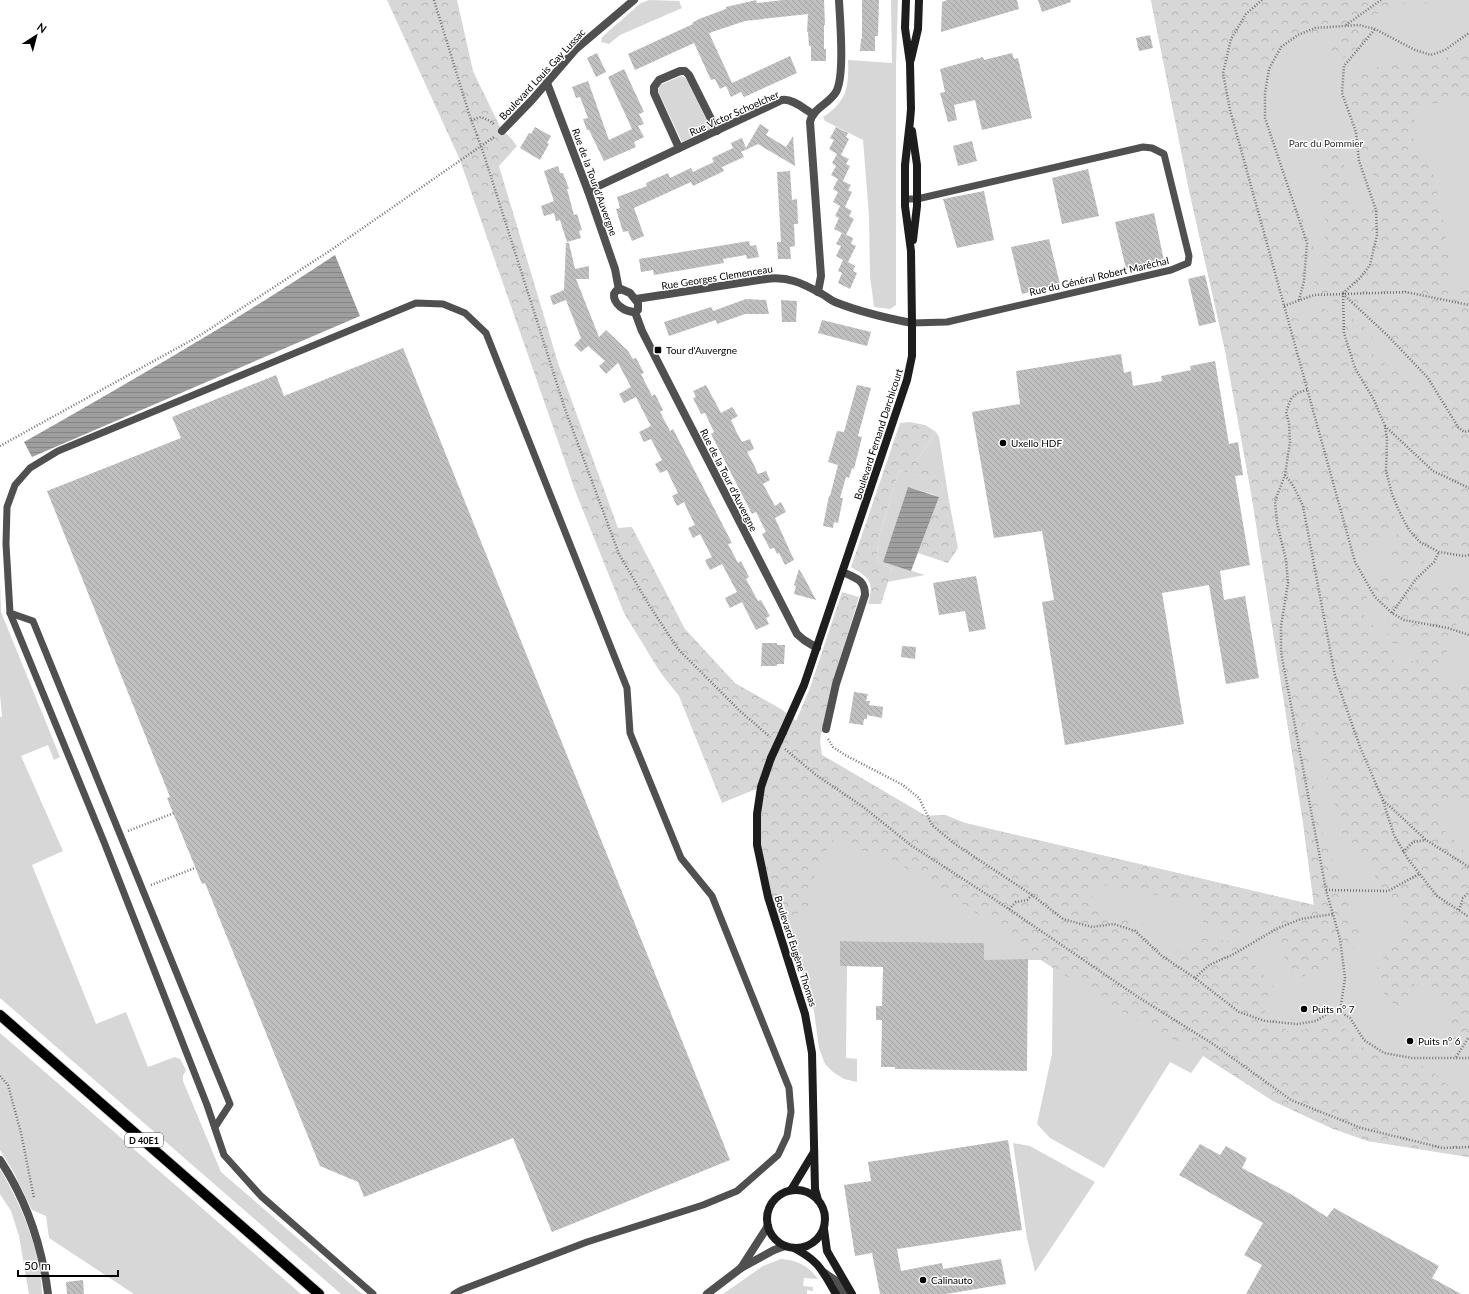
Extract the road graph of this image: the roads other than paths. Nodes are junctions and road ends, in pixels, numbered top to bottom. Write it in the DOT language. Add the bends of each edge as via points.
graph roads {
  1 [pos="634,0"];
  2 [pos="839,0"];
  3 [pos="906,0"];
  4 [pos="919,0"];
  5 [pos="910,63"];
  6 [pos="547,83"];
  7 [pos="813,114"];
  8 [pos="910,121"];
  9 [pos="502,131"];
  10 [pos="716,132"];
  11 [pos="679,148"];
  12 [pos="588,191"];
  13 [pos="905,199"];
  14 [pos="917,199"];
  15 [pos="911,251"];
  16 [pos="618,290"];
  17 [pos="818,292"];
  18 [pos="636,299"];
  19 [pos="635,312"];
  20 [pos="912,323"];
  21 [pos="843,572"];
  22 [pos="10,613"];
  23 [pos="817,648"];
  24 [pos="826,729"];
  25 [pos="0,1015"];
  26 [pos="215,1127"];
  27 [pos="814,1152"];
  28 [pos="0,1160"];
  29 [pos="791,1190"];
  30 [pos="818,1200"];
  31 [pos="768,1226"];
  32 [pos="824,1229"];
  33 [pos="789,1247"];
  34 [pos="741,1268"];
  35 [pos="822,1270"];
  36 [pos="48,1294"];
  37 [pos="319,1294"];
  38 [pos="373,1294"];
  39 [pos="454,1294"];
  40 [pos="707,1294"];
  41 [pos="836,1294"];
  42 [pos="844,1294"];
  43 [pos="852,1294"];
  1 -- 6 [label="street, Boulevard Louis Gay Lussac" via="576,49"];
  2 -- 7 [label="street" via="839,86 830,99"];
  3 -- 5 [label="main road, Boulevard Fernand Darchicourt" via="905,28"];
  4 -- 5 [label="main road, Boulevard Fernand Darchicourt" via="918,29"];
  5 -- 8 [label="main road, Boulevard Fernand Darchicourt"];
  6 -- 9 [label="street, Boulevard Louis Gay Lussac"];
  6 -- 12 [label="street, Rue de la Tour d'Auvergne"];
  7 -- 10 [label="street, Rue Victor Schoelcher" via="784,100"];
  7 -- 17 [label="street" via="810,130 821,276"];
  8 -- 13 [label="main road, Boulevard Fernand Darchicourt" via="905,165"];
  8 -- 14 [label="main road, Boulevard Fernand Darchicourt" via="917,166"];
  10 -- 11 [label="street, Rue Victor Schoelcher"];
  10 -- 11 [label="street" via="690,75 680,71 666,77 657,82 653,91"];
  11 -- 12 [label="street, Rue Victor Schoelcher"];
  12 -- 16 [label="street, Rue de la Tour d'Auvergne" via="615,269"];
  13 -- 14 [label="lane"];
  13 -- 15 [label="main road, Boulevard Fernand Darchicourt"];
  14 -- 15 [label="main road, Boulevard Fernand Darchicourt"];
  14 -- 20 [label="lane, Rue du Général Robert Maréchal" via="1143,147 1152,148 1164,154 1189,256 1188,263 1171,270 947,322"];
  15 -- 20 [label="main road, Boulevard Fernand Darchicourt"];
  16 -- 18 [label="street" via="630,293"];
  16 -- 19 [label="street" via="614,294 617,304 627,311"];
  17 -- 18 [label="street, Rue Georges Clemenceau" via="791,279 777,278"];
  17 -- 20 [label="street, Rue Georges Clemenceau" via="855,310"];
  18 -- 19 [label="street" via="639,305"];
  19 -- 23 [label="street, Rue de la Tour d'Auvergne" via="642,331 797,634"];
  20 -- 21 [label="main road, Boulevard Fernand Darchicourt" via="912,356 907,380"];
  21 -- 23 [label="main road, Boulevard Fernand Darchicourt"];
  21 -- 24 [label="street" via="857,578 865,588 836,684"];
  22 -- 26 [label="lane" via="104,842"];
  22 -- 26 [label="lane" via="34,621 230,1104"];
  22 -- 39 [label="lane" via="6,544 7,507 15,485 30,468 58,451 416,302 443,304 466,313 486,332 626,688 630,733 681,858 712,896 789,1088 791,1112 787,1136 778,1155 737,1191 587,1242"];
  23 -- 27 [label="main road, Boulevard Eugène Thomas, bridge" via="761,787 757,845 768,897 805,1014 812,1053"];
  25 -- 37 [label="main road, D 40E1"];
  26 -- 38 [label="lane" via="224,1155 260,1196"];
  27 -- 29 [label="main road, Boulevard Eugène Thomas"];
  27 -- 30 [label="main road, Boulevard Eugène Thomas" via="815,1189"];
  28 -- 36 [label="street" via="21,1196 30,1219 43,1261"];
  29 -- 30 [label="main road" via="801,1190"];
  29 -- 31 [label="main road" via="780,1195 771,1204"];
  30 -- 32 [label="main road" via="825,1214"];
  31 -- 33 [label="main road" via="773,1236"];
  31 -- 34 [label="street"];
  32 -- 33 [label="main road" via="815,1241 801,1248"];
  32 -- 43 [label="main road" via="827,1251"];
  33 -- 34 [label="street" via="774,1250"];
  33 -- 35 [label="main road" via="814,1260"];
  34 -- 40 [label="street"];
  35 -- 41 [label="main road"];
  35 -- 42 [label="lane" via="837,1281"];
}
